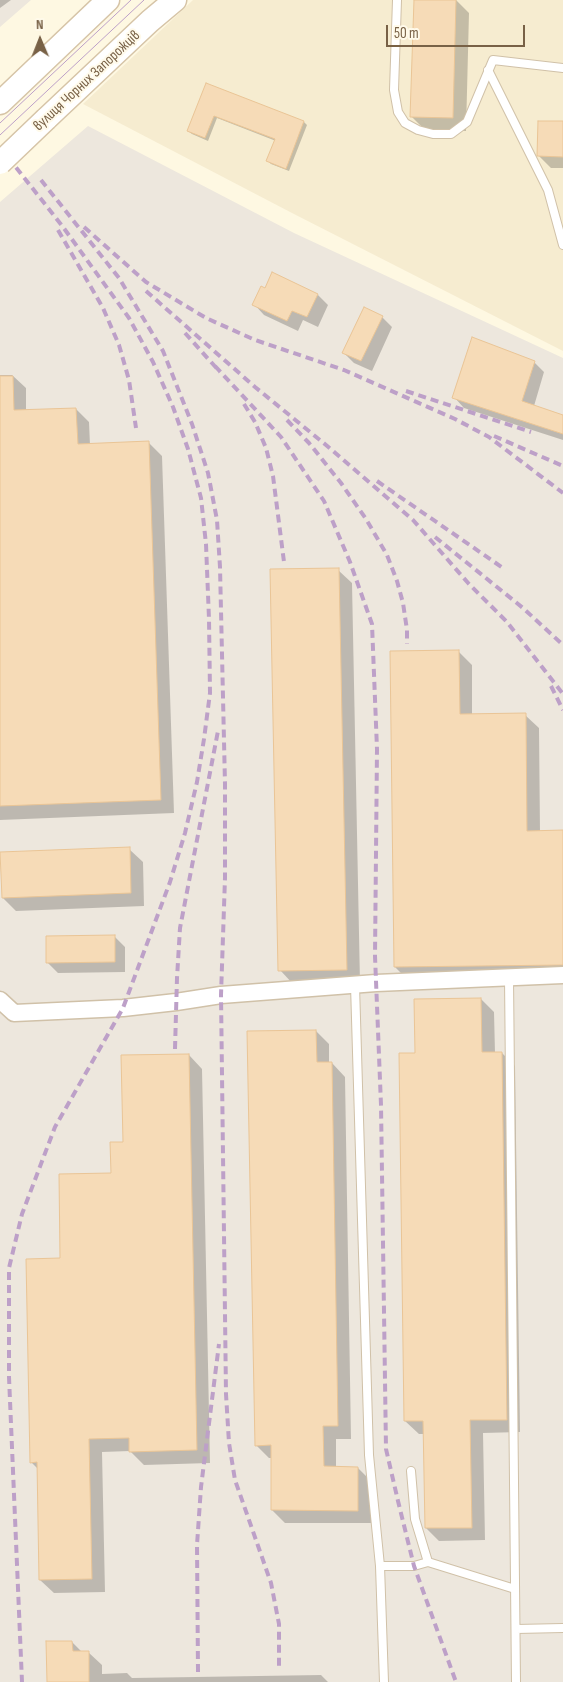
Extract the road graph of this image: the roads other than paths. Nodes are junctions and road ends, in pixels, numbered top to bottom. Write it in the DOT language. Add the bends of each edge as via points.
graph roads {
  1 [pos="108,0"];
  2 [pos="175,0"];
  3 [pos="397,0"];
  4 [pos="563,68"];
  5 [pos="488,70"];
  6 [pos="0,103"];
  7 [pos="0,163"];
  8 [pos="563,244"];
  9 [pos="563,975"];
  10 [pos="510,978"];
  11 [pos="356,985"];
  12 [pos="0,1000"];
  13 [pos="411,1471"];
  14 [pos="428,1562"];
  15 [pos="380,1566"];
  16 [pos="515,1589"];
  17 [pos="563,1628"];
  18 [pos="516,1629"];
  19 [pos="384,1682"];
  20 [pos="516,1682"];
  1 -- 6 [label="main road"];
  2 -- 7 [label="main road, вулиця Чорних Запорожців, bridge"];
  3 -- 5 [label="lane" via="394,90 398,112 405,123 433,134 451,134 467,122"];
  4 -- 5 [label="lane" via="493,60"];
  5 -- 8 [label="lane" via="548,190"];
  9 -- 10 [label="street"];
  10 -- 11 [label="street"];
  10 -- 16 [label="lane"];
  11 -- 12 [label="street" via="222,995 123,1008 14,1013"];
  11 -- 15 [label="lane" via="369,1455"];
  13 -- 14 [label="lane" via="415,1519"];
  14 -- 15 [label="lane" via="414,1566"];
  14 -- 16 [label="lane"];
  15 -- 19 [label="lane"];
  16 -- 18 [label="lane"];
  17 -- 18 [label="lane"];
  18 -- 20 [label="lane"];
}
